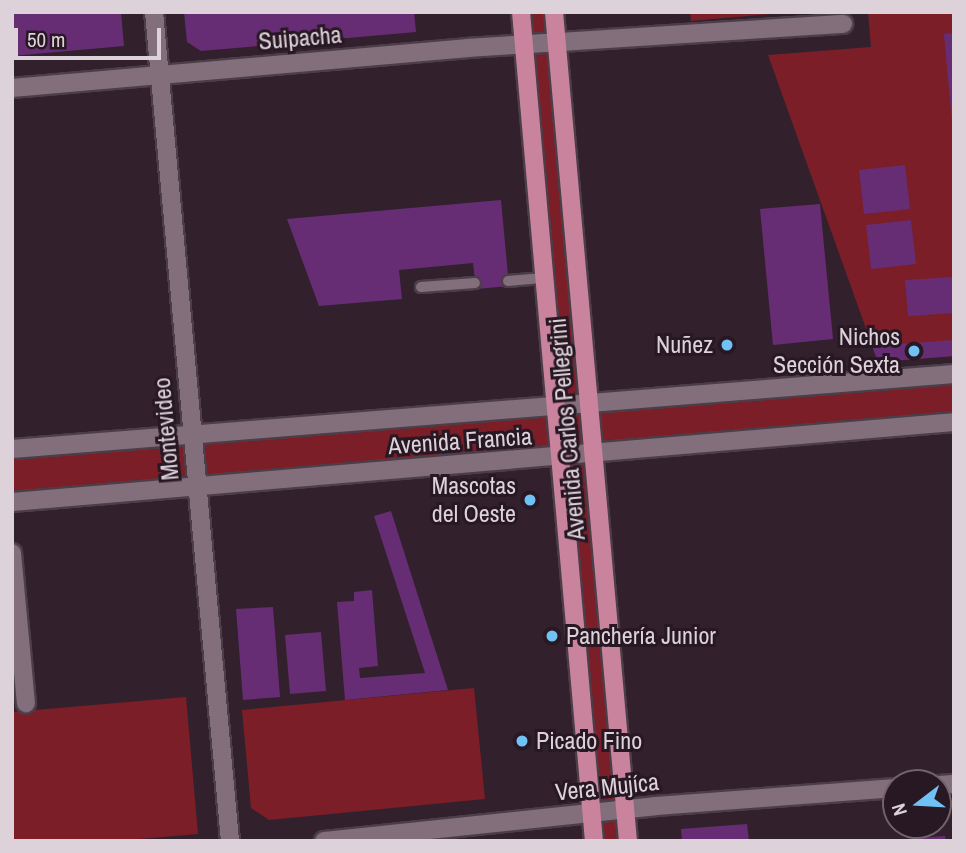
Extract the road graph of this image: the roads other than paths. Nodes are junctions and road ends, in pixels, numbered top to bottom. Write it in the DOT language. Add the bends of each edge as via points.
graph roads {
  1 [pos="154,12"];
  2 [pos="521,12"];
  3 [pos="554,12"];
  4 [pos="843,23"];
  5 [pos="557,42"];
  6 [pos="524,44"];
  7 [pos="160,75"];
  8 [pos="12,88"];
  9 [pos="544,278"];
  10 [pos="508,281"];
  11 [pos="475,283"];
  12 [pos="421,287"];
  13 [pos="954,374"];
  14 [pos="589,403"];
  15 [pos="555,406"];
  16 [pos="954,422"];
  17 [pos="191,434"];
  18 [pos="12,449"];
  19 [pos="594,454"];
  20 [pos="560,458"];
  21 [pos="196,485"];
  22 [pos="12,502"];
  23 [pos="12,554"];
  24 [pos="26,703"];
  25 [pos="882,789"];
  26 [pos="626,810"];
  27 [pos="591,813"];
  28 [pos="461,834"];
  29 [pos="230,841"];
  30 [pos="324,841"];
  31 [pos="594,841"];
  32 [pos="628,841"];
  1 -- 7 [label="street, Montevideo"];
  2 -- 6 [label="main road, Avenida Carlos Pellegrini"];
  3 -- 5 [label="main road, Avenida Carlos Pellegrini"];
  4 -- 5 [label="street, Suipacha"];
  5 -- 6 [label="street, Suipacha"];
  5 -- 14 [label="main road, Avenida Carlos Pellegrini"];
  6 -- 7 [label="street, Suipacha"];
  6 -- 9 [label="main road, Avenida Carlos Pellegrini"];
  7 -- 8 [label="street, Suipacha"];
  7 -- 17 [label="street, Montevideo"];
  9 -- 10 [label="lane"];
  9 -- 15 [label="main road, Avenida Carlos Pellegrini"];
  11 -- 12 [label="lane"];
  13 -- 14 [label="street, Avenida Francia"];
  14 -- 15 [label="street, Avenida Francia"];
  14 -- 19 [label="main road, Avenida Carlos Pellegrini"];
  15 -- 17 [label="street, Avenida Francia"];
  15 -- 20 [label="main road, Avenida Carlos Pellegrini"];
  16 -- 19 [label="street, Avenida Francia"];
  17 -- 18 [label="street, Avenida Francia"];
  17 -- 21 [label="street, Montevideo"];
  19 -- 20 [label="street, Avenida Francia"];
  19 -- 26 [label="main road, Avenida Carlos Pellegrini"];
  20 -- 21 [label="street, Avenida Francia"];
  20 -- 27 [label="main road, Avenida Carlos Pellegrini"];
  21 -- 22 [label="street, Avenida Francia"];
  21 -- 29 [label="street, Montevideo"];
  23 -- 24 [label="street"];
  25 -- 26 [label="street, Vera Mujíca"];
  26 -- 27 [label="street, Vera Mujíca"];
  26 -- 32 [label="main road, Avenida Carlos Pellegrini"];
  27 -- 28 [label="street, Vera Mujíca"];
  27 -- 31 [label="main road, Avenida Carlos Pellegrini"];
  28 -- 30 [label="street, Vera Mujíca"];
}
